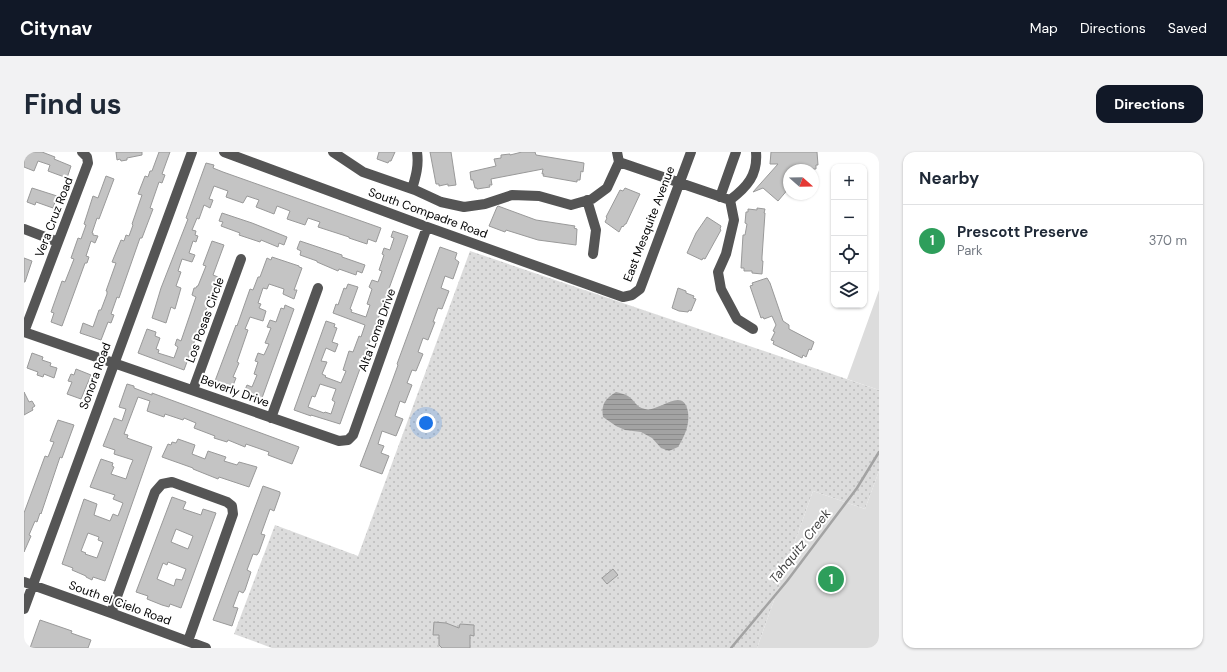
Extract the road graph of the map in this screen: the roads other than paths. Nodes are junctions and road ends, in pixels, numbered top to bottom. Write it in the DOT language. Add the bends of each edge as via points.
graph roads {
  1 [pos="192,152"];
  2 [pos="224,152"];
  3 [pos="333,152"];
  4 [pos="417,152"];
  5 [pos="691,152"];
  6 [pos="736,152"];
  7 [pos="756,152"];
  8 [pos="84,154"];
  9 [pos="618,157"];
  10 [pos="680,182"];
  11 [pos="412,189"];
  12 [pos="725,199"];
  13 [pos="587,200"];
  14 [pos="427,227"];
  15 [pos="24,229"];
  16 [pos="58,242"];
  17 [pos="592,254"];
  18 [pos="241,259"];
  19 [pos="318,288"];
  20 [pos="623,297"];
  21 [pos="753,329"];
  22 [pos="24,332"];
  23 [pos="114,363"];
  24 [pos="193,390"];
  25 [pos="271,418"];
  26 [pos="348,440"];
  27 [pos="28,584"];
  28 [pos="24,609"];
  29 [pos="111,613"];
  30 [pos="188,641"];
  31 [pos="206,648"];
  1 -- 23 [label="street, Sonora Road"];
  2 -- 14 [label="street, South Compadre Road"];
  3 -- 11 [label="street" via="363,172"];
  4 -- 11 [label="street" via="418,171"];
  5 -- 10 [label="street, East Mesquite Avenue"];
  6 -- 12 [label="street"];
  7 -- 12 [label="street" via="757,161 751,181 742,191"];
  8 -- 16 [label="street, Vera Cruz Road" via="88,163"];
  9 -- 10 [label="street"];
  9 -- 13 [label="street" via="607,188"];
  10 -- 12 [label="street"];
  10 -- 20 [label="street, East Mesquite Avenue" via="640,289 632,295"];
  11 -- 13 [label="street" via="441,202 464,207 486,204 512,195 539,196 570,206"];
  12 -- 21 [label="street" via="734,220 726,254 718,272 721,290 736,319"];
  13 -- 17 [label="street" via="596,230"];
  14 -- 20 [label="street, South Compadre Road"];
  14 -- 26 [label="street, Alta Loma Drive" via="353,435"];
  15 -- 16 [label="street"];
  16 -- 22 [label="street, Vera Cruz Road"];
  18 -- 24 [label="street, Los Posas Circle"];
  19 -- 25 [label="street"];
  22 -- 23 [label="street, Beverly Drive"];
  23 -- 24 [label="street, Beverly Drive"];
  23 -- 27 [label="street, Sonora Road"];
  24 -- 25 [label="street, Beverly Drive"];
  25 -- 26 [label="street, Beverly Drive" via="339,441"];
  27 -- 28 [label="street, Sonora Road"];
  27 -- 29 [label="street, South el Cielo Road"];
  29 -- 30 [label="street, South el Cielo Road"];
  29 -- 30 [label="street" via="155,492 162,484 172,482 227,502 232,506 233,514"];
  30 -- 31 [label="street, South el Cielo Road"];
}
